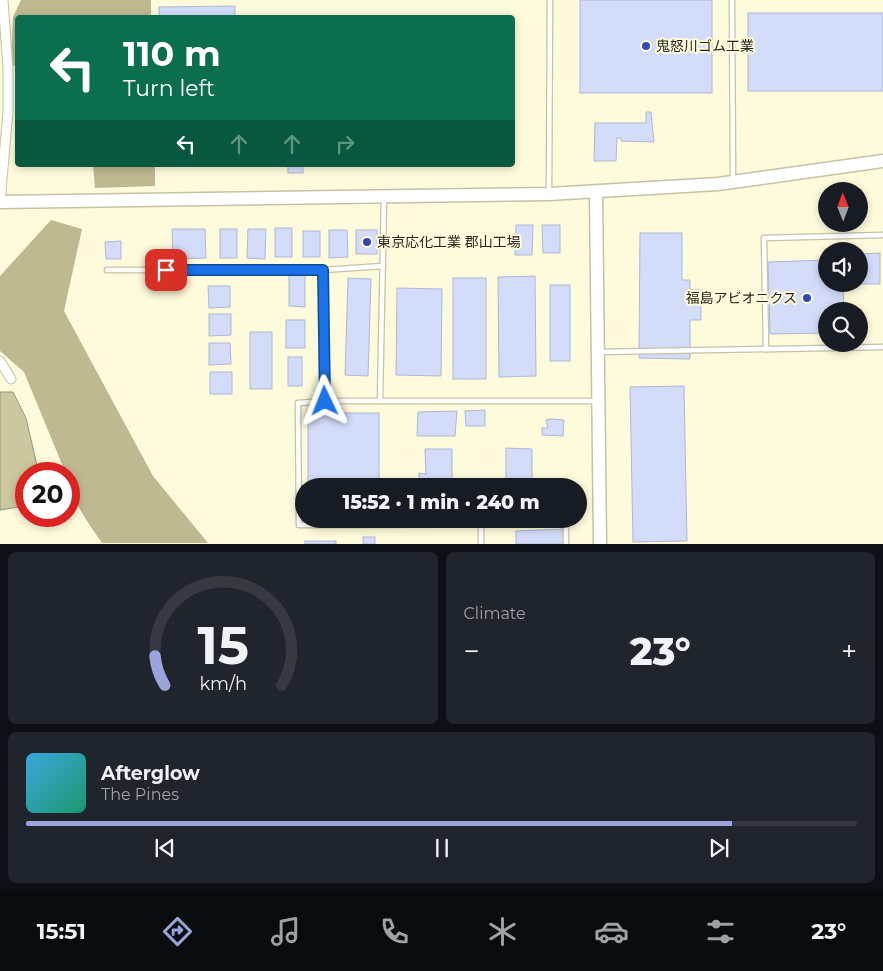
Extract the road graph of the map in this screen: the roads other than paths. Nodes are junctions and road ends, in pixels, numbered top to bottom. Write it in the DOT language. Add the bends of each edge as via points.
graph roads {
  1 [pos="3,0"];
  2 [pos="550,0"];
  3 [pos="732,0"];
  4 [pos="883,160"];
  5 [pos="733,182"];
  6 [pos="596,192"];
  7 [pos="550,194"];
  8 [pos="384,197"];
  9 [pos="0,202"];
  10 [pos="883,234"];
  11 [pos="383,266"];
  12 [pos="107,270"];
  13 [pos="323,270"];
  14 [pos="883,347"];
  15 [pos="766,349"];
  16 [pos="598,352"];
  17 [pos="0,361"];
  18 [pos="11,379"];
  19 [pos="325,401"];
  20 [pos="380,401"];
  21 [pos="598,401"];
  22 [pos="299,478"];
  23 [pos="481,528"];
  24 [pos="566,528"];
  25 [pos="481,544"];
  26 [pos="566,544"];
  27 [pos="600,544"];
  1 -- 9 [label="street" via="8,112"];
  2 -- 7 [label="lane"];
  3 -- 5 [label="lane"];
  4 -- 5 [label="street"];
  5 -- 6 [label="street"];
  6 -- 7 [label="street"];
  6 -- 16 [label="street"];
  7 -- 8 [label="street"];
  8 -- 9 [label="street"];
  8 -- 11 [label="lane"];
  10 -- 15 [label="lane" via="764,238"];
  11 -- 13 [label="lane"];
  11 -- 20 [label="lane"];
  12 -- 13 [label="lane"];
  13 -- 19 [label="lane"];
  14 -- 15 [label="lane"];
  15 -- 16 [label="lane"];
  16 -- 21 [label="street"];
  17 -- 18 [label="street"];
  19 -- 20 [label="lane"];
  19 -- 22 [label="lane" via="298,403"];
  20 -- 21 [label="lane"];
  21 -- 27 [label="street"];
  23 -- 25 [label="lane"];
  24 -- 26 [label="lane"];
}
